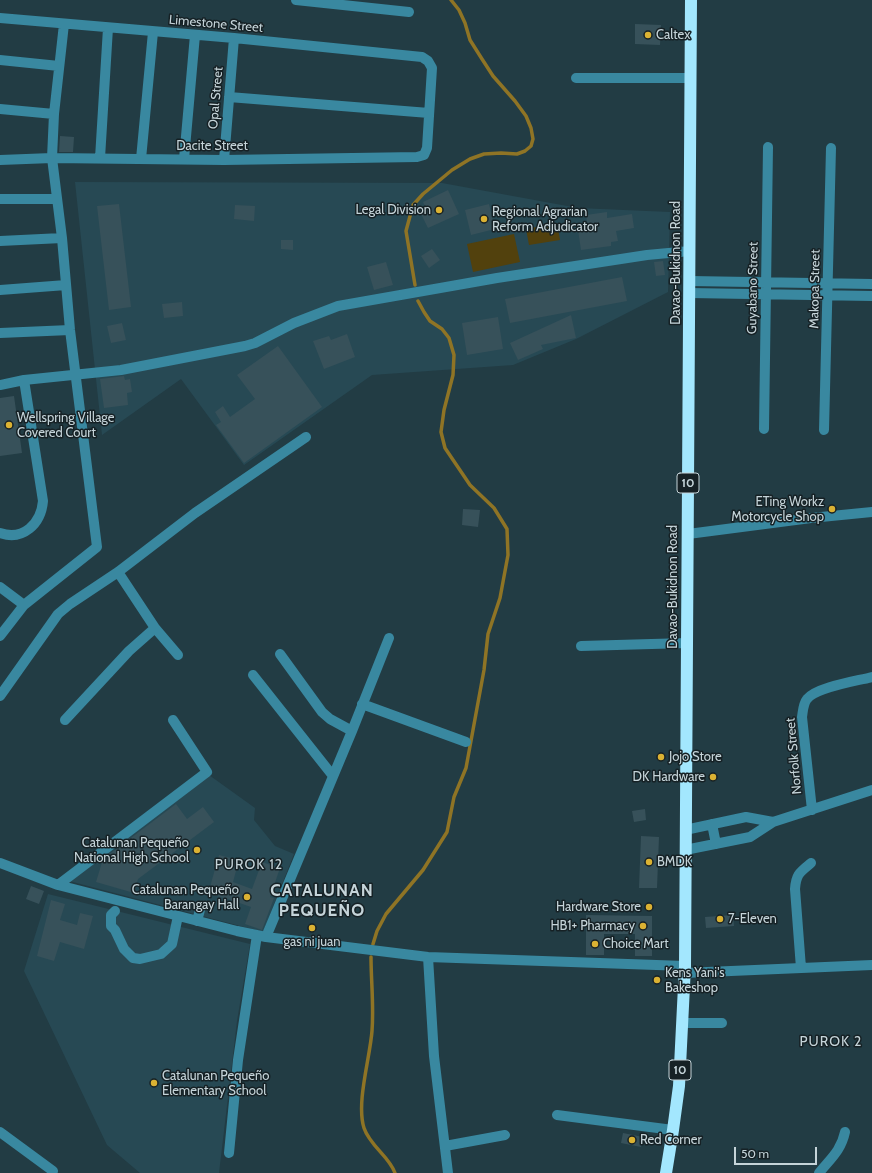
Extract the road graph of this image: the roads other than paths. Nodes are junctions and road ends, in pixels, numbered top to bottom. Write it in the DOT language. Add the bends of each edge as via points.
graph roads {
  1 [pos="296,0"];
  2 [pos="691,0"];
  3 [pos="312,1"];
  4 [pos="409,12"];
  5 [pos="0,18"];
  6 [pos="64,24"];
  7 [pos="108,28"];
  8 [pos="153,32"];
  9 [pos="195,35"];
  10 [pos="234,38"];
  11 [pos="0,60"];
  12 [pos="59,66"];
  13 [pos="576,78"];
  14 [pos="691,78"];
  15 [pos="229,97"];
  16 [pos="0,109"];
  17 [pos="429,112"];
  18 [pos="54,114"];
  19 [pos="768,147"];
  20 [pos="831,148"];
  21 [pos="52,158"];
  22 [pos="100,158"];
  23 [pos="141,159"];
  24 [pos="184,159"];
  25 [pos="0,160"];
  26 [pos="224,160"];
  27 [pos="56,199"];
  28 [pos="0,200"];
  29 [pos="62,238"];
  30 [pos="0,241"];
  31 [pos="690,251"];
  32 [pos="727,282"];
  33 [pos="766,282"];
  34 [pos="828,284"];
  35 [pos="872,284"];
  36 [pos="66,285"];
  37 [pos="690,287"];
  38 [pos="0,290"];
  39 [pos="727,294"];
  40 [pos="766,294"];
  41 [pos="828,295"];
  42 [pos="872,296"];
  43 [pos="70,330"];
  44 [pos="0,333"];
  45 [pos="76,374"];
  46 [pos="24,380"];
  47 [pos="0,386"];
  48 [pos="764,429"];
  49 [pos="824,430"];
  50 [pos="306,437"];
  51 [pos="872,512"];
  52 [pos="0,533"];
  53 [pos="688,534"];
  54 [pos="118,572"];
  55 [pos="0,587"];
  56 [pos="24,605"];
  57 [pos="155,628"];
  58 [pos="0,636"];
  59 [pos="389,638"];
  60 [pos="687,643"];
  61 [pos="581,646"];
  62 [pos="280,654"];
  63 [pos="178,655"];
  64 [pos="253,675"];
  65 [pos="872,677"];
  66 [pos="0,696"];
  67 [pos="362,704"];
  68 [pos="65,720"];
  69 [pos="173,720"];
  70 [pos="352,730"];
  71 [pos="466,742"];
  72 [pos="333,776"];
  73 [pos="872,790"];
  74 [pos="812,810"];
  75 [pos="773,822"];
  76 [pos="712,824"];
  77 [pos="686,830"];
  78 [pos="716,844"];
  79 [pos="685,850"];
  80 [pos="0,863"];
  81 [pos="811,863"];
  82 [pos="58,885"];
  83 [pos="117,900"];
  84 [pos="200,910"];
  85 [pos="178,916"];
  86 [pos="197,921"];
  87 [pos="261,936"];
  88 [pos="428,957"];
  89 [pos="872,965"];
  90 [pos="801,968"];
  91 [pos="684,969"];
  92 [pos="682,1023"];
  93 [pos="722,1023"];
  94 [pos="557,1115"];
  95 [pos="673,1130"];
  96 [pos="0,1132"];
  97 [pos="845,1132"];
  98 [pos="504,1135"];
  99 [pos="445,1146"];
  100 [pos="229,1153"];
  101 [pos="53,1170"];
  102 [pos="448,1173"];
  103 [pos="666,1173"];
  104 [pos="819,1173"];
  1 -- 3 [label="street"];
  2 -- 14 [label="highway, Davao-Bukidnon Road / 10"];
  3 -- 4 [label="street"];
  5 -- 6 [label="street, Limestone Street"];
  6 -- 7 [label="street, Limestone Street"];
  6 -- 12 [label="street"];
  7 -- 8 [label="street, Limestone Street"];
  7 -- 22 [label="street"];
  8 -- 9 [label="street, Limestone Street"];
  8 -- 23 [label="street"];
  9 -- 10 [label="street, Limestone Street"];
  9 -- 24 [label="street"];
  10 -- 15 [label="street, Opal Street"];
  10 -- 17 [label="street, Limestone Street" via="422,57 432,68"];
  11 -- 12 [label="street"];
  12 -- 18 [label="street"];
  13 -- 14 [label="street"];
  14 -- 31 [label="highway, Davao-Bukidnon Road / 10"];
  15 -- 17 [label="street"];
  15 -- 26 [label="street, Opal Street"];
  16 -- 18 [label="street"];
  17 -- 26 [label="street, Dacite Street" via="427,148 424,155 417,157"];
  18 -- 21 [label="street"];
  19 -- 33 [label="street, Guyabano Street"];
  20 -- 34 [label="street, Makopa Street"];
  21 -- 22 [label="street, Dacite Street"];
  21 -- 25 [label="street, Dacite Street"];
  21 -- 27 [label="street"];
  22 -- 23 [label="street, Dacite Street"];
  23 -- 24 [label="street, Dacite Street"];
  24 -- 26 [label="street, Dacite Street"];
  27 -- 28 [label="street"];
  27 -- 29 [label="street"];
  29 -- 30 [label="street"];
  29 -- 36 [label="street"];
  31 -- 37 [label="highway, Davao-Bukidnon Road / 10"];
  31 -- 45 [label="street" via="647,255 338,306 300,320 245,346 121,370"];
  32 -- 33 [label="street"];
  32 -- 37 [label="street"];
  32 -- 39 [label="street"];
  33 -- 34 [label="street"];
  33 -- 40 [label="street, Guyabano Street"];
  34 -- 35 [label="street"];
  34 -- 41 [label="street, Makopa Street"];
  36 -- 38 [label="street"];
  36 -- 43 [label="street"];
  37 -- 39 [label="street"];
  37 -- 53 [label="highway, Davao-Bukidnon Road / 10"];
  39 -- 40 [label="street"];
  40 -- 41 [label="street"];
  40 -- 48 [label="street, Guyabano Street"];
  41 -- 42 [label="street"];
  41 -- 49 [label="street, Makopa Street"];
  43 -- 44 [label="street"];
  43 -- 45 [label="street"];
  45 -- 46 [label="street"];
  45 -- 56 [label="street" via="97,547"];
  46 -- 47 [label="street"];
  46 -- 52 [label="street" via="43,501 42,512 34,525 20,535"];
  50 -- 54 [label="street" via="195,513"];
  51 -- 53 [label="street"];
  53 -- 60 [label="highway, Davao-Bukidnon Road / 10"];
  54 -- 57 [label="street"];
  54 -- 66 [label="street" via="58,614"];
  55 -- 56 [label="street"];
  56 -- 58 [label="street"];
  57 -- 63 [label="street"];
  57 -- 68 [label="street" via="129,651"];
  59 -- 67 [label="street"];
  60 -- 61 [label="street"];
  60 -- 77 [label="highway, Davao-Bukidnon Road / 10"];
  62 -- 70 [label="street" via="322,712"];
  64 -- 72 [label="street"];
  65 -- 74 [label="street, Norfolk Street" via="819,691 805,703 802,717"];
  67 -- 70 [label="street"];
  67 -- 71 [label="street"];
  69 -- 82 [label="street" via="208,772"];
  70 -- 72 [label="street"];
  72 -- 87 [label="street"];
  73 -- 74 [label="street"];
  74 -- 75 [label="street"];
  75 -- 76 [label="street" via="746,817"];
  75 -- 78 [label="street" via="750,837"];
  76 -- 77 [label="street"];
  76 -- 78 [label="street"];
  77 -- 79 [label="highway, Davao-Bukidnon Road / 10"];
  78 -- 79 [label="street"];
  79 -- 91 [label="highway, Davao-Bukidnon Road / 10"];
  80 -- 82 [label="street"];
  81 -- 90 [label="street" via="800,872 795,889"];
  82 -- 83 [label="street"];
  83 -- 85 [label="street"];
  83 -- 85 [label="street" via="115,912 118,917 118,928 115,930 121,944 133,958 161,954 172,944"];
  84 -- 86 [label="street"];
  85 -- 86 [label="street"];
  86 -- 87 [label="street"];
  87 -- 88 [label="street"];
  87 -- 100 [label="street" via="238,1060"];
  88 -- 91 [label="street"];
  88 -- 99 [label="street" via="434,1056"];
  89 -- 90 [label="street"];
  90 -- 91 [label="street"];
  91 -- 92 [label="highway, Davao-Bukidnon Road / 10"];
  92 -- 93 [label="street"];
  92 -- 95 [label="highway, Davao-Bukidnon Road / 10" via="679,1086"];
  94 -- 95 [label="street"];
  95 -- 103 [label="highway, Davao-Bukidnon Road / 10"];
  96 -- 101 [label="street"];
  97 -- 104 [label="street" via="843,1142"];
  98 -- 99 [label="street"];
  99 -- 102 [label="street"];
}
